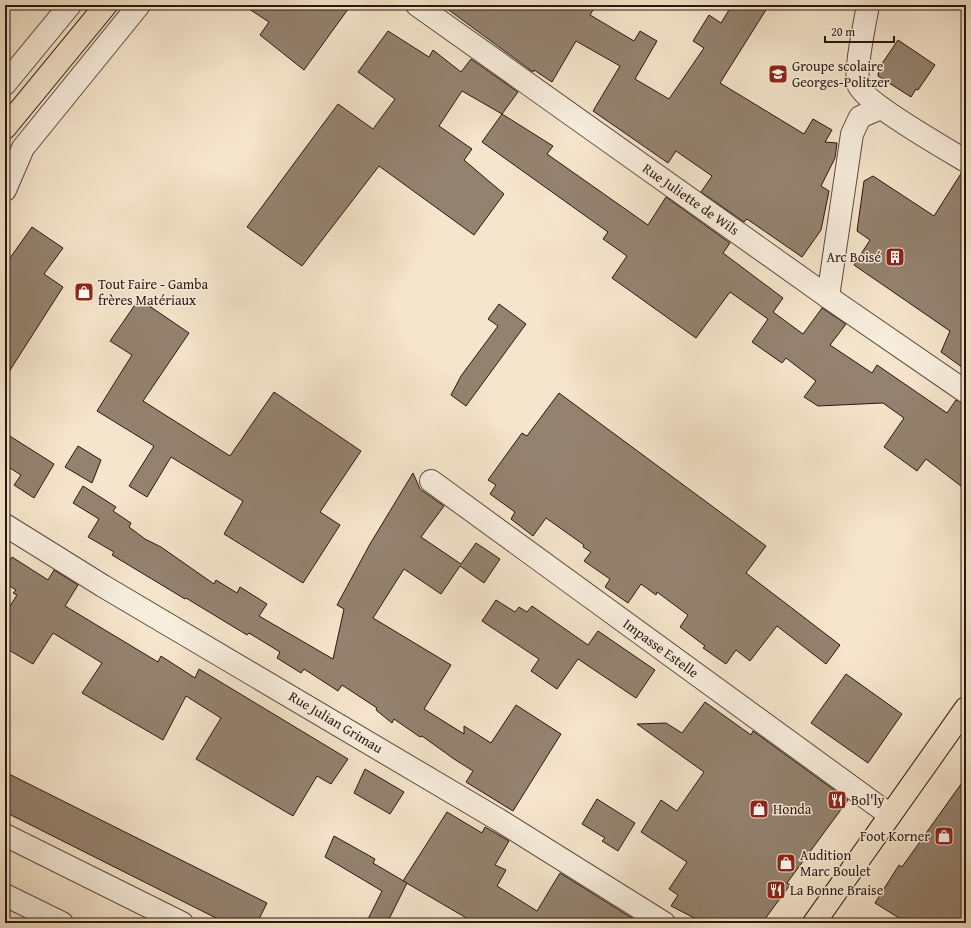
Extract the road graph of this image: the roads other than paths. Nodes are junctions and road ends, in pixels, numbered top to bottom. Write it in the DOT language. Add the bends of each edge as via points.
graph roads {
  1 [pos="70,5"];
  2 [pos="106,5"];
  3 [pos="139,5"];
  4 [pos="417,5"];
  5 [pos="868,5"];
  6 [pos="5,84"];
  7 [pos="26,102"];
  8 [pos="881,108"];
  9 [pos="5,128"];
  10 [pos="966,161"];
  11 [pos="5,190"];
  12 [pos="828,297"];
  13 [pos="966,392"];
  14 [pos="431,481"];
  15 [pos="5,525"];
  16 [pos="966,708"];
  17 [pos="890,815"];
  18 [pos="5,835"];
  19 [pos="5,895"];
  20 [pos="62,923"];
  21 [pos="182,923"];
  22 [pos="664,923"];
  23 [pos="814,923"];
  1 -- 6 [label="street"];
  2 -- 7 [label="main road"];
  3 -- 11 [label="street" via="23,148"];
  4 -- 12 [label="street, Rue Juliette de Wils"];
  5 -- 8 [label="street" via="859,59 858,84 865,95"];
  6 -- 7 [label="street"];
  7 -- 9 [label="main road"];
  8 -- 10 [label="street"];
  8 -- 12 [label="street" via="860,117 852,134"];
  12 -- 13 [label="street, Rue Juliette de Wils"];
  14 -- 17 [label="street, Impasse Estelle"];
  15 -- 22 [label="street, Rue Julian Grimau" via="103,586 499,820"];
  16 -- 17 [label="main road"];
  17 -- 23 [label="main road"];
  18 -- 21 [label="street"];
  19 -- 20 [label="street"];
}
